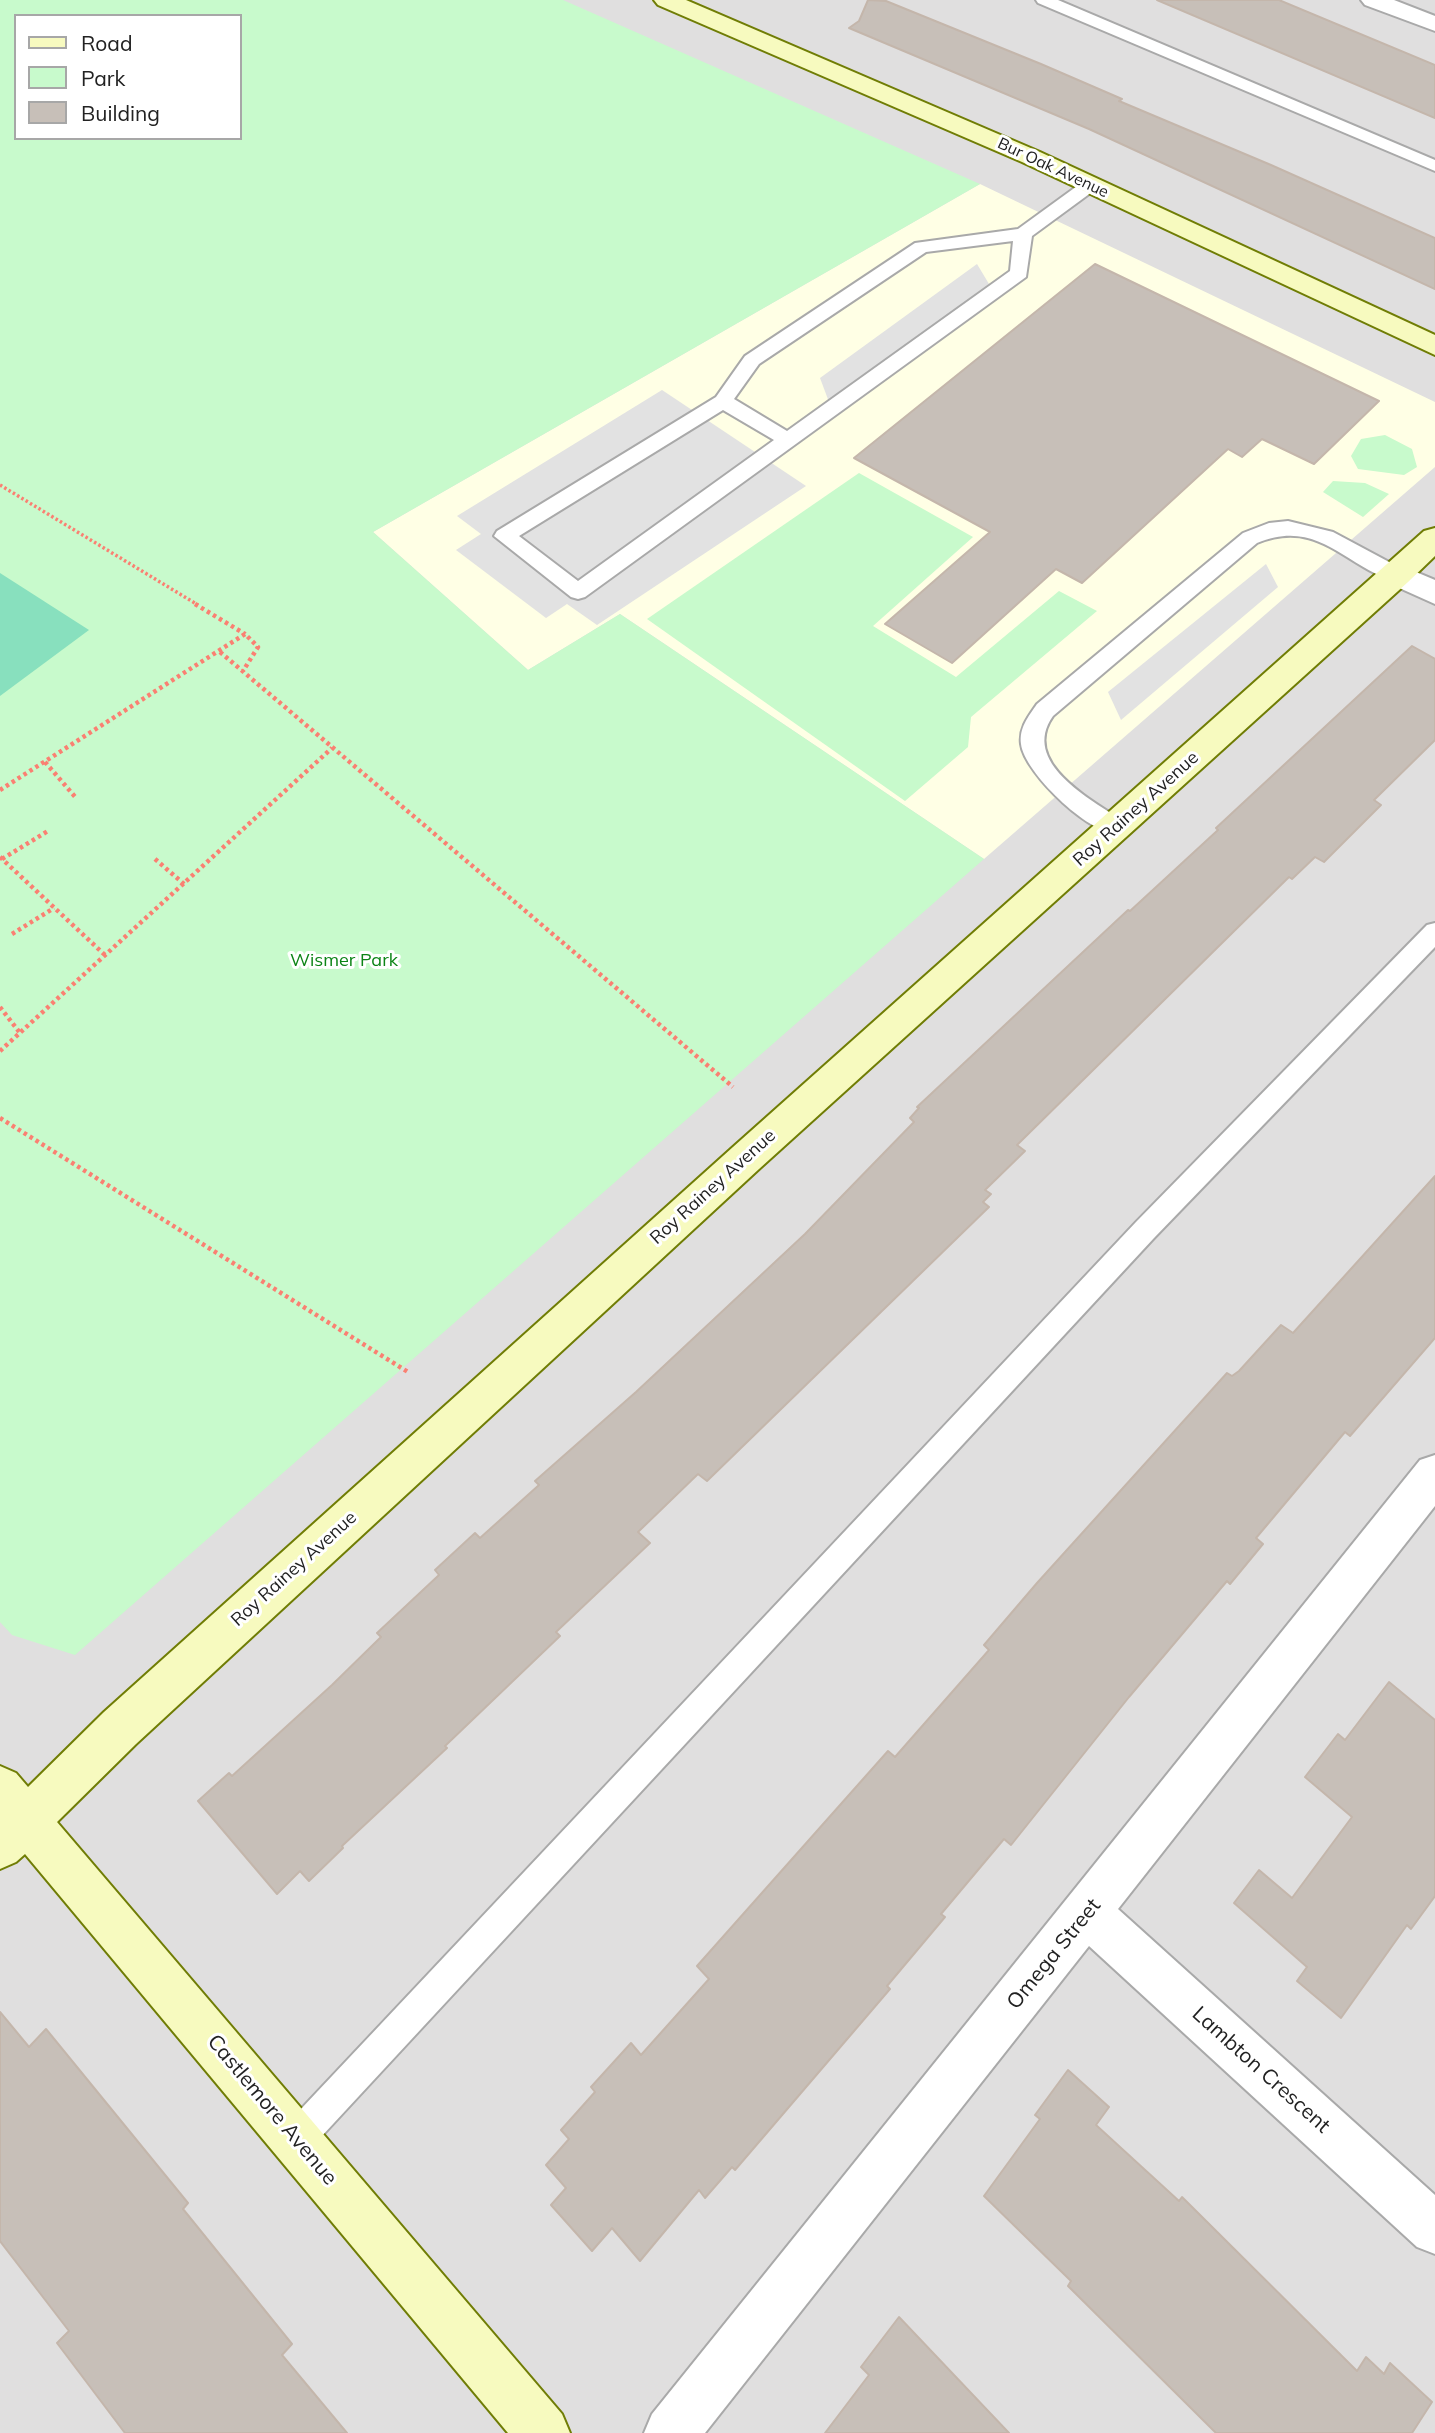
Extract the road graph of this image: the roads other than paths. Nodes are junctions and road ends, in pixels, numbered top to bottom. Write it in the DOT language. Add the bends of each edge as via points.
graph roads {
  1 [pos="666,0"];
  2 [pos="1044,0"];
  3 [pos="1373,0"];
  4 [pos="1435,24"];
  5 [pos="1435,166"];
  6 [pos="1090,185"];
  7 [pos="1023,234"];
  8 [pos="1435,346"];
  9 [pos="723,401"];
  10 [pos="788,440"];
  11 [pos="1435,538"];
  12 [pos="1397,575"];
  13 [pos="1435,593"];
  14 [pos="1115,827"];
  15 [pos="1435,932"];
  16 [pos="1435,1474"];
  17 [pos="9,1818"];
  18 [pos="1087,1912"];
  19 [pos="296,2139"];
  20 [pos="1435,2229"];
  21 [pos="543,2433"];
  22 [pos="671,2433"];
  1 -- 6 [label="street, Bur Oak Avenue"];
  2 -- 5 [label="lane"];
  3 -- 4 [label="street"];
  6 -- 7 [label="lane"];
  6 -- 8 [label="street, Bur Oak Avenue"];
  7 -- 9 [label="lane" via="921,247 752,360"];
  7 -- 10 [label="lane" via="1019,273"];
  9 -- 10 [label="lane"];
  9 -- 10 [label="lane" via="504,536 578,592"];
  11 -- 12 [label="street, Roy Rainey Avenue"];
  12 -- 13 [label="street"];
  12 -- 14 [label="street, Roy Rainey Avenue"];
  12 -- 14 [label="lane" via="1330,538 1285,527 1265,529 1045,710 1033,727 1033,742 1045,773"];
  14 -- 17 [label="street, Roy Rainey Avenue" via="171,1682"];
  15 -- 19 [label="lane" via="1145,1230"];
  16 -- 18 [label="street, Omega Street"];
  17 -- 19 [label="street, Castlemore Avenue"];
  18 -- 20 [label="street, Lambton Crescent"];
  18 -- 22 [label="street, Omega Street"];
  19 -- 21 [label="street, Castlemore Avenue"];
}
